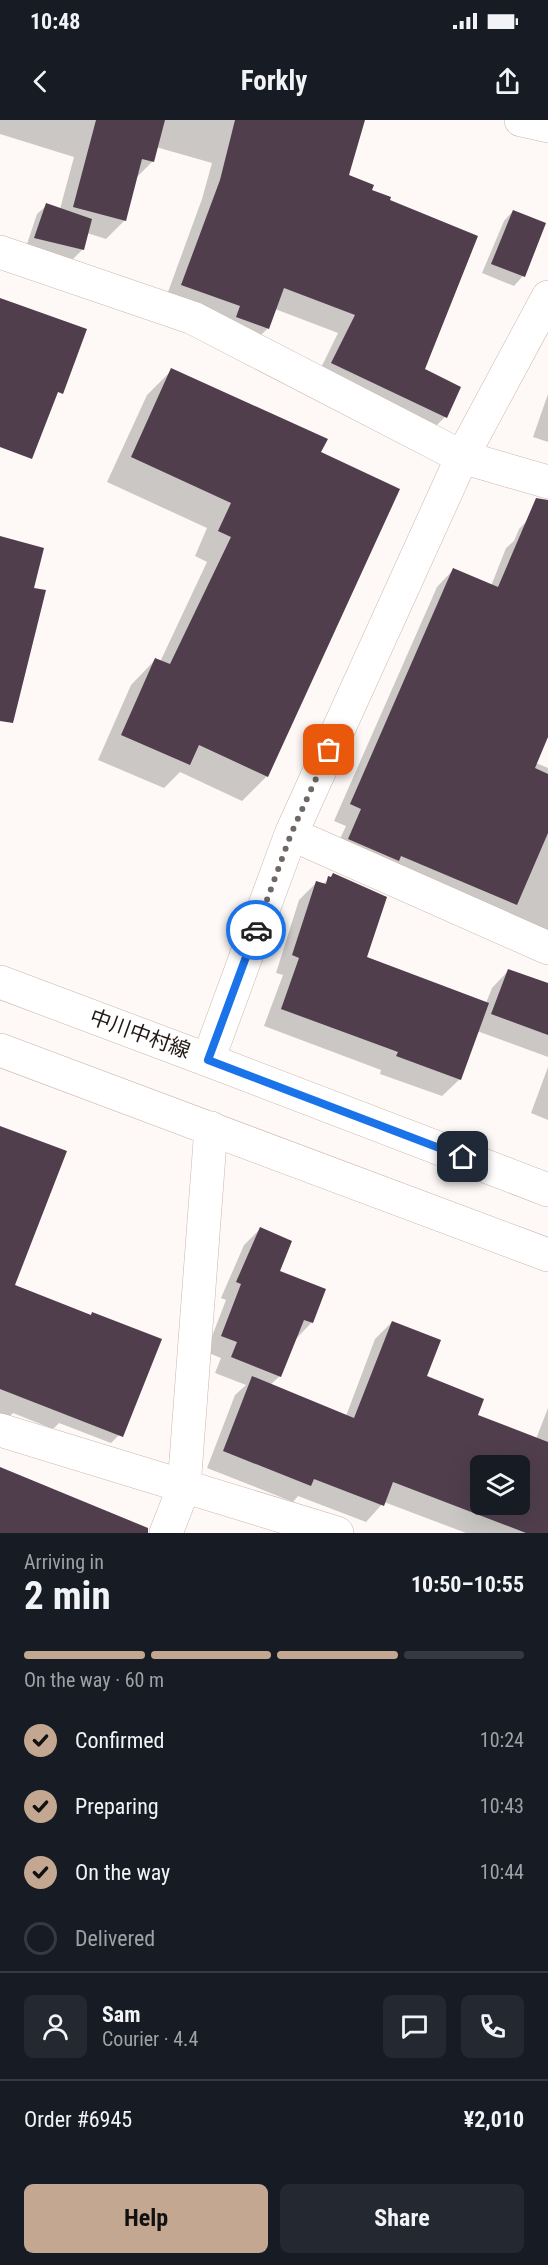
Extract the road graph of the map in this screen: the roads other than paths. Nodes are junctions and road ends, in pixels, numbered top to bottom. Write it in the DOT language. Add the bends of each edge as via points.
graph roads {
  1 [pos="521,120"];
  2 [pos="548,126"];
  3 [pos="0,252"];
  4 [pos="548,297"];
  5 [pos="462,457"];
  6 [pos="548,483"];
  7 [pos="291,834"];
  8 [pos="548,948"];
  9 [pos="0,982"];
  10 [pos="0,1050"];
  11 [pos="208,1060"];
  12 [pos="211,1128"];
  13 [pos="548,1190"];
  14 [pos="548,1255"];
  15 [pos="0,1430"];
  16 [pos="184,1487"];
  17 [pos="166,1533"];
  18 [pos="337,1533"];
  1 -- 2 [label="street"];
  3 -- 5 [label="street" via="193,318"];
  4 -- 5 [label="street"];
  5 -- 6 [label="street"];
  5 -- 7 [label="street"];
  7 -- 8 [label="street"];
  7 -- 11 [label="street"];
  9 -- 11 [label="street, 中川中村線"];
  10 -- 12 [label="street"];
  11 -- 13 [label="street, 中川中村線"];
  12 -- 14 [label="street"];
  12 -- 16 [label="street"];
  15 -- 16 [label="street"];
  16 -- 17 [label="street"];
  16 -- 18 [label="street"];
}
